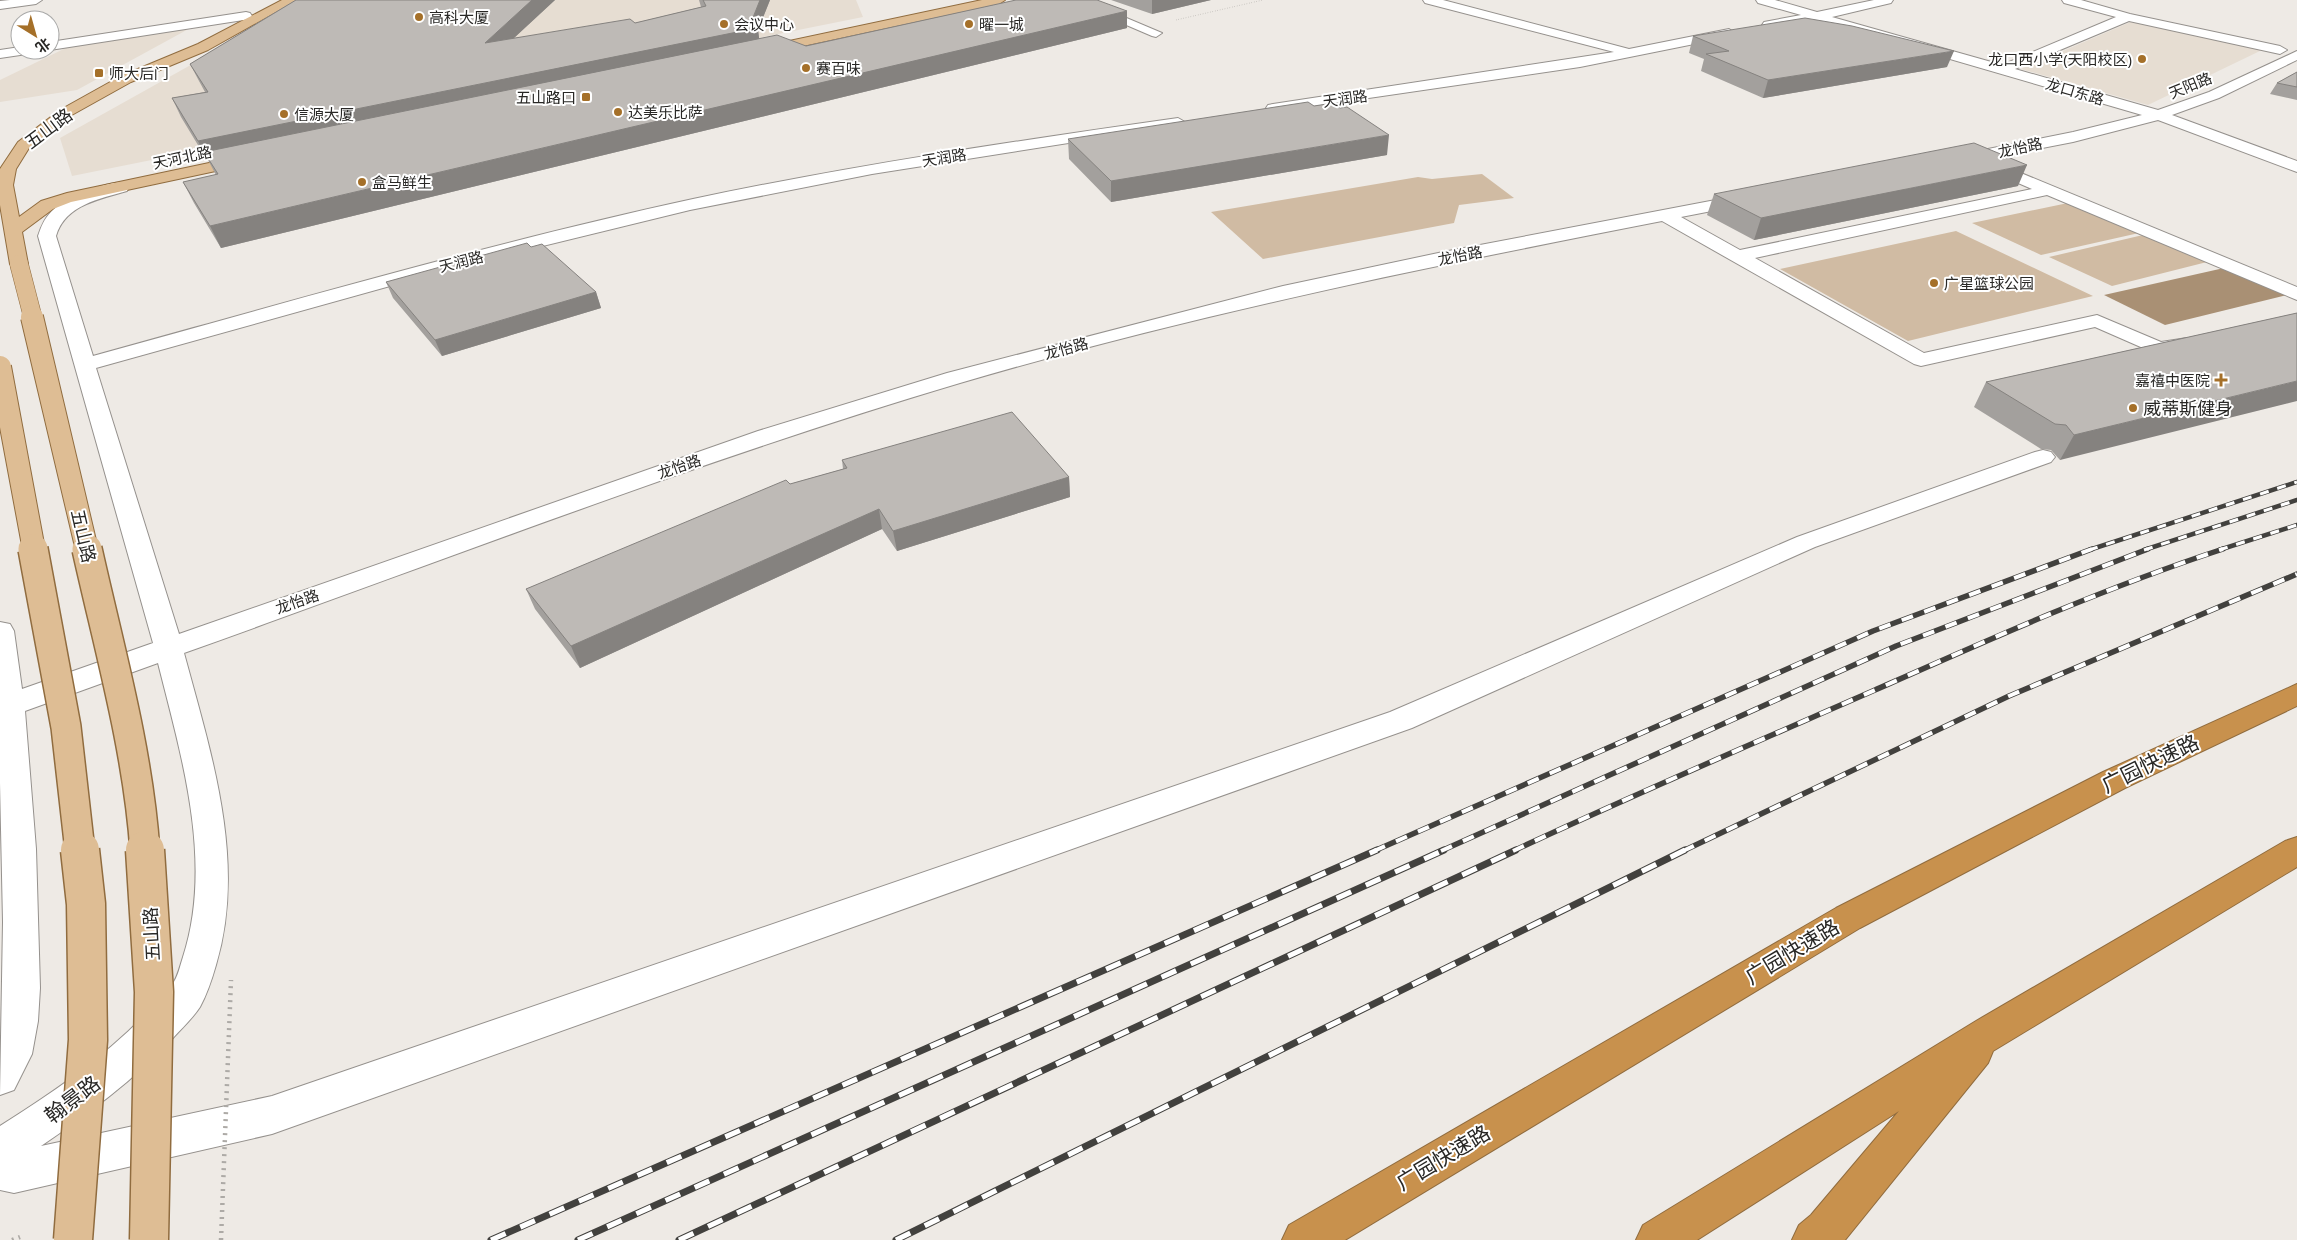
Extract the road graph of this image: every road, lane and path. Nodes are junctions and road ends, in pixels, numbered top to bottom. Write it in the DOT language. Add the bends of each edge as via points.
graph roads {
  1 [pos="36,0"];
  2 [pos="274,0"];
  3 [pos="291,0"];
  4 [pos="999,0"];
  5 [pos="1074,0"];
  6 [pos="1263,0"];
  7 [pos="1429,0"];
  8 [pos="1762,0"];
  9 [pos="1853,0"];
  10 [pos="1887,0"];
  11 [pos="2068,0"];
  12 [pos="2119,0"];
  13 [pos="0,5"];
  14 [pos="2096,8"];
  15 [pos="246,16"];
  16 [pos="1817,16"];
  17 [pos="2128,17"];
  18 [pos="1143,28"];
  19 [pos="1156,33"];
  20 [pos="2297,42"];
  21 [pos="60,44"];
  22 [pos="2280,50"];
  23 [pos="752,53"];
  24 [pos="1629,53"];
  25 [pos="2297,55"];
  26 [pos="2002,70"];
  27 [pos="1254,111"];
  28 [pos="2158,115"];
  29 [pos="32,120"];
  30 [pos="1191,120"];
  31 [pos="260,157"];
  32 [pos="1971,157"];
  33 [pos="1942,162"];
  34 [pos="2297,167"];
  35 [pos="135,183"];
  36 [pos="2049,190"];
  37 [pos="1770,195"];
  38 [pos="1666,215"];
  39 [pos="13,230"];
  40 [pos="1739,256"];
  41 [pos="2297,294"];
  42 [pos="2205,341"];
  43 [pos="86,364"];
  44 [pos="0,367"];
  45 [pos="2043,457"];
  46 [pos="0,631"];
  47 [pos="168,646"];
  48 [pos="2297,694"];
  49 [pos="8,705"];
  50 [pos="2297,850"];
  51 [pos="231,980"];
  52 [pos="1989,1033"];
  53 [pos="0,1076"];
  54 [pos="0,1148"];
  55 [pos="0,1170"];
  56 [pos="20,1237"];
  57 [pos="12,1240"];
  58 [pos="73,1240"];
  59 [pos="149,1240"];
  60 [pos="222,1240"];
  61 [pos="1304,1240"];
  62 [pos="1658,1240"];
  63 [pos="1814,1240"];
  1 -- 13 [label="street"];
  2 -- 15 [label="main road, 五山路"];
  3 -- 39 [label="main road, 五山路" via="203,47 126,79 34,135 8,169 5,185"];
  4 -- 23 [label="main road"];
  5 -- 18 [label="street"];
  6 -- 18 [label="path"];
  7 -- 24 [label="street"];
  8 -- 16 [label="street, 龙口东路"];
  9 -- 16 [label="street, 天润路"];
  10 -- 16 [label="street, 天润路"];
  11 -- 14 [label="street"];
  12 -- 14 [label="street"];
  14 -- 17 [label="street"];
  15 -- 21 [label="street"];
  15 -- 29 [label="main road, 五山路" via="154,56"];
  16 -- 24 [label="street, 天润路"];
  16 -- 26 [label="street, 龙口东路"];
  17 -- 22 [label="street"];
  17 -- 26 [label="street"];
  18 -- 19 [label="street"];
  20 -- 22 [label="street, 天阳路"];
  22 -- 28 [label="street, 天阳路" via="2170,101"];
  24 -- 27 [label="street, 天润路"];
  25 -- 28 [label="street, 天阳路" via="2188,105"];
  26 -- 28 [label="street, 龙口东路"];
  28 -- 32 [label="street, 龙怡路"];
  28 -- 34 [label="street, 龙口东路"];
  30 -- 43 [label="street, 天润路" via="891,165 690,205 451,263"];
  31 -- 35 [label="main road, 天河北路"];
  32 -- 33 [label="street, 龙怡路"];
  32 -- 36 [label="street"];
  35 -- 39 [label="main road, 天河北路" via="54,203"];
  35 -- 43 [label="street, 翰景路" via="68,207 54,216 49,224 47,236"];
  36 -- 40 [label="street"];
  36 -- 41 [label="street"];
  37 -- 38 [label="street, 龙怡路"];
  38 -- 40 [label="street"];
  38 -- 47 [label="street, 龙怡路" via="1283,292 955,378 766,436"];
  39 -- 59 [label="main road, 五山路, bridge" via="18,264 48,374 126,720 143,823 154,992"];
  40 -- 42 [label="street" via="1921,360 2097,321 2159,350"];
  43 -- 47 [label="street, 翰景路"];
  44 -- 58 [label="main road, bridge" via="66,727 86,904 88,1040"];
  45 -- 55 [label="street" via="1806,542 1401,720 281,1112 14,1172"];
  46 -- 49 [label="street"];
  47 -- 49 [label="street, 龙怡路"];
  47 -- 54 [label="street, 翰景路" via="185,712 209,835 211,918 205,953 187,996 141,1047 43,1122"];
  48 -- 61 [label="highway, 广园快速路" via="2114,780 1848,918"];
  49 -- 53 [label="street" via="20,863 20,1007 13,1056"];
  50 -- 52 [label="highway"];
  51 -- 60 [label="path, bridge"];
  52 -- 62 [label="highway"];
  52 -- 63 [label="highway" via="1826,1230"];
  56 -- 57 [label="path"];
}
